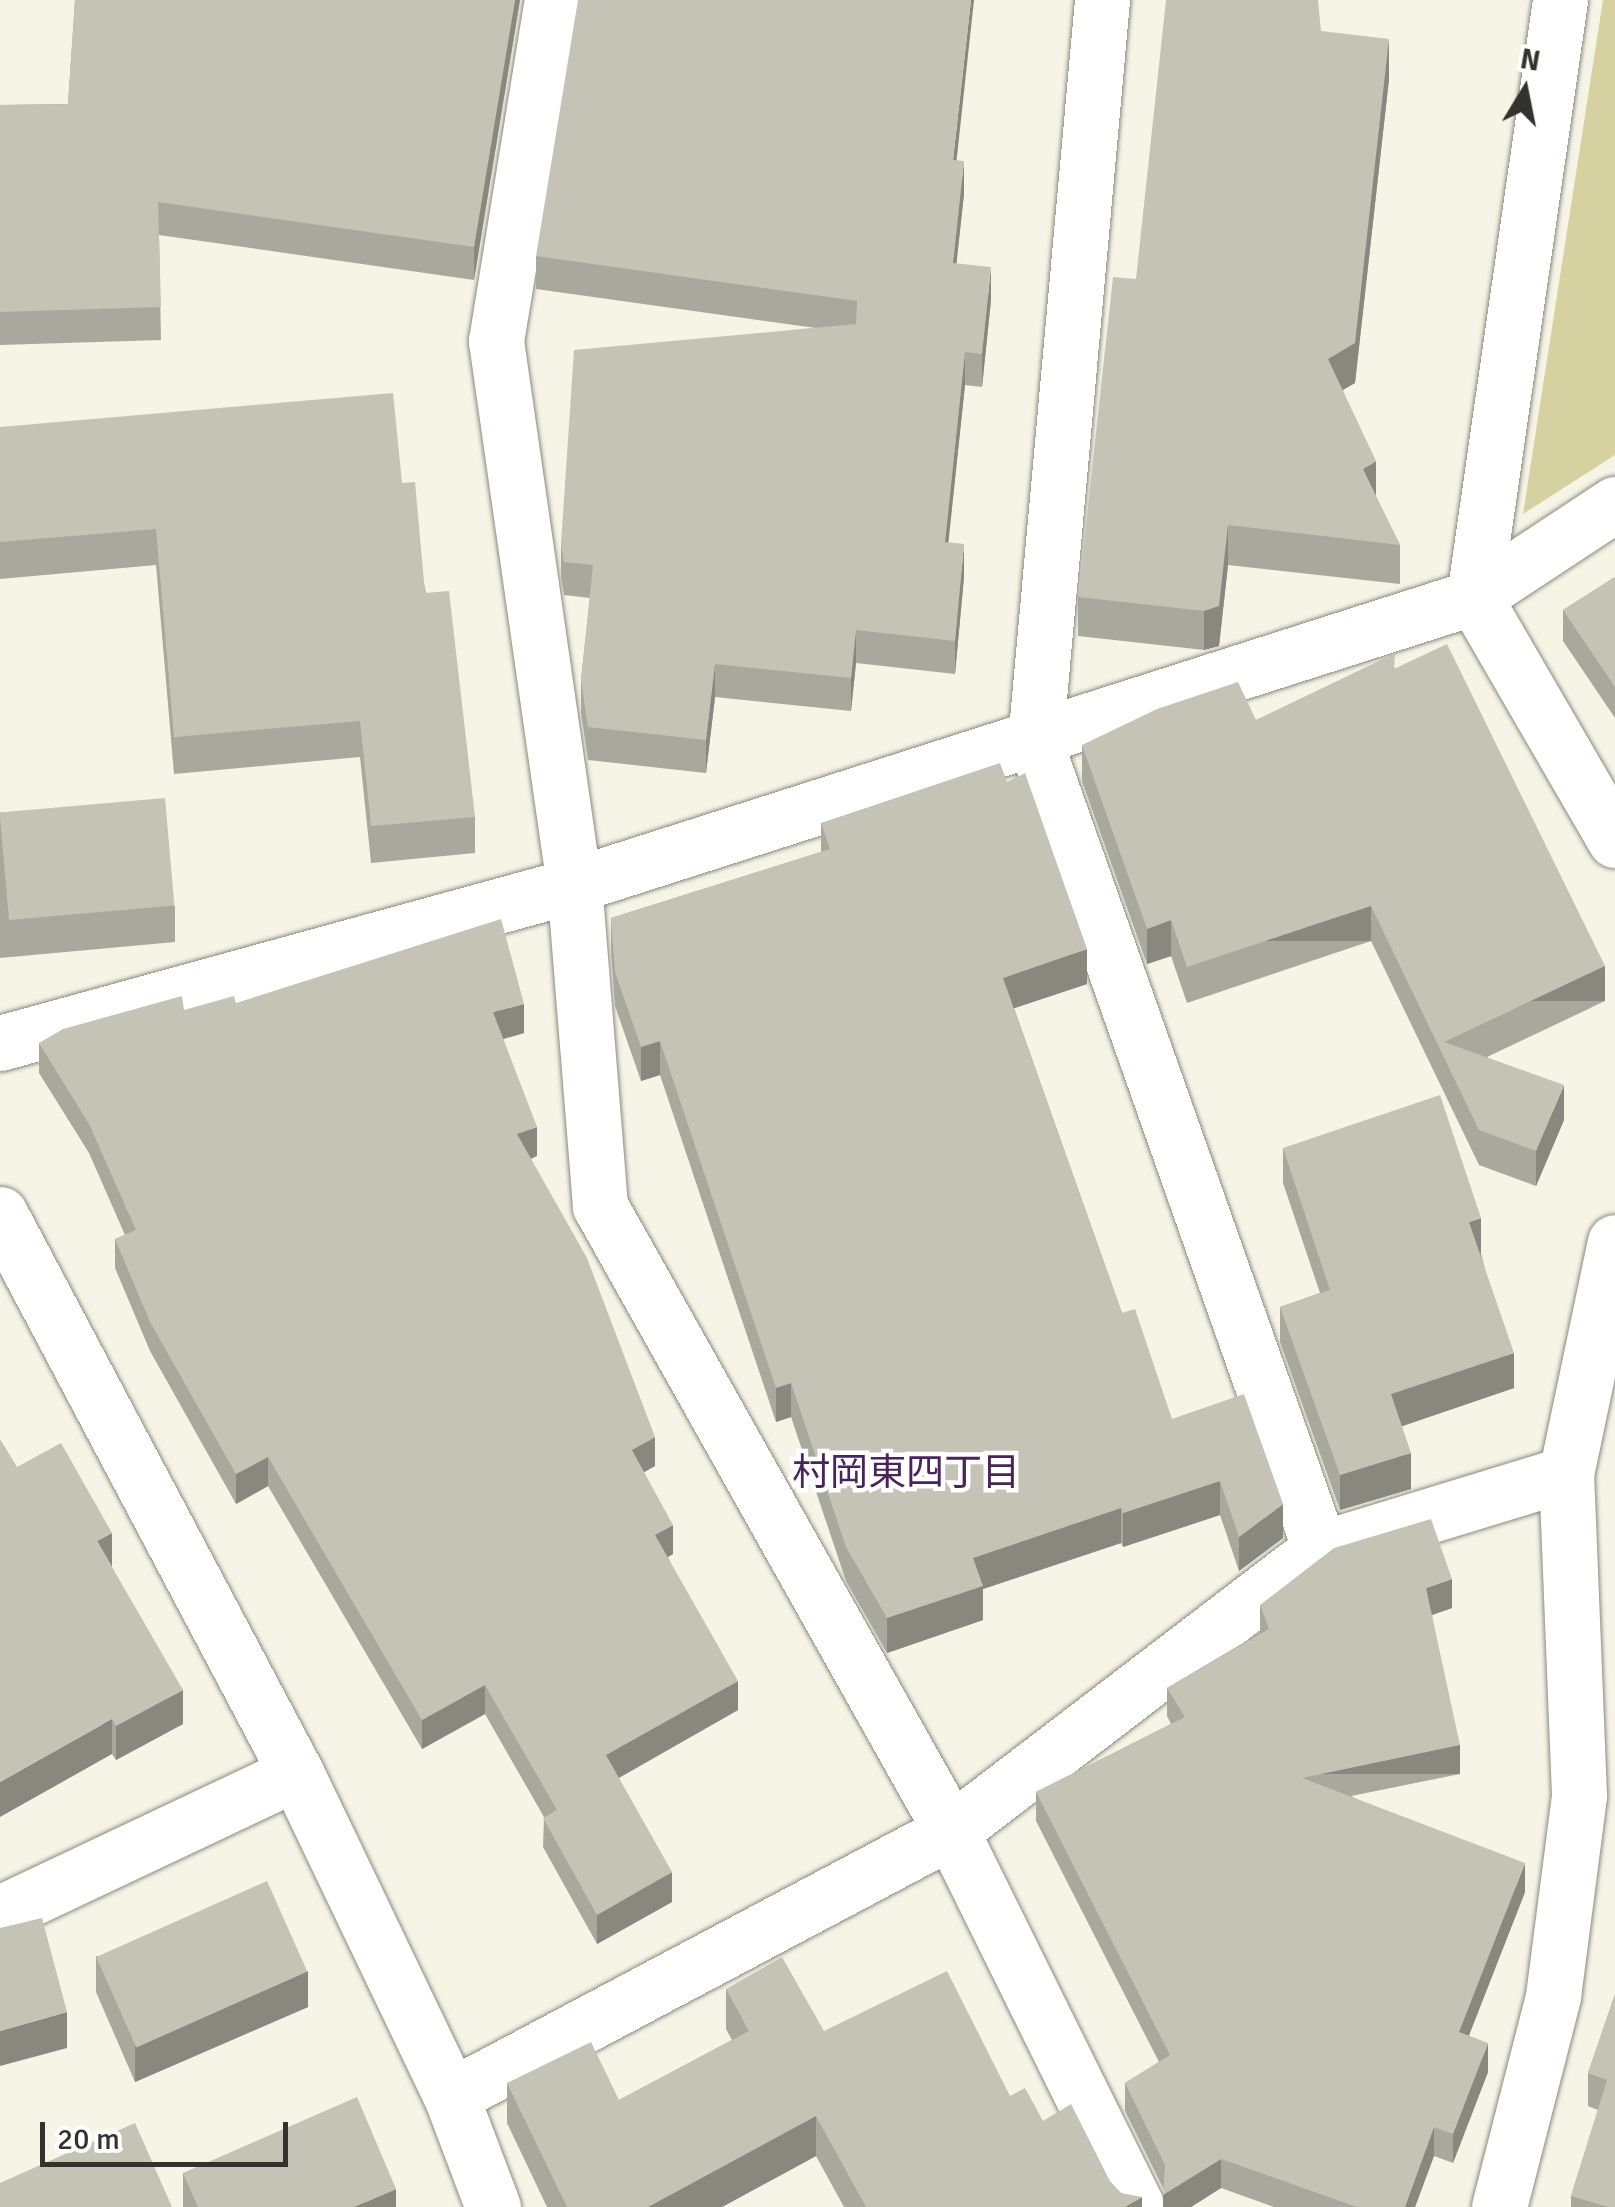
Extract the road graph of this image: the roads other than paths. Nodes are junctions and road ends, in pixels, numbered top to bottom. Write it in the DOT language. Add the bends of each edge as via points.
graph roads {
  1 [pos="552,0"];
  2 [pos="1102,0"];
  3 [pos="1560,0"];
  4 [pos="1615,504"];
  5 [pos="1474,597"];
  6 [pos="1035,742"];
  7 [pos="1615,840"];
  8 [pos="574,885"];
  9 [pos="0,1042"];
  10 [pos="0,1214"];
  11 [pos="1615,1242"];
  12 [pos="1566,1474"];
  13 [pos="1320,1549"];
  14 [pos="296,1773"];
  15 [pos="951,1831"];
  16 [pos="0,1913"];
  17 [pos="451,2096"];
  18 [pos="493,2207"];
  19 [pos="1137,2207"];
  20 [pos="1499,2207"];
  1 -- 8 [label="street" via="496,341"];
  2 -- 6 [label="street"];
  3 -- 5 [label="street"];
  4 -- 5 [label="street"];
  5 -- 6 [label="street"];
  5 -- 7 [label="street"];
  6 -- 8 [label="street"];
  6 -- 13 [label="street"];
  8 -- 9 [label="street"];
  8 -- 15 [label="street" via="600,1206"];
  10 -- 14 [label="street"];
  11 -- 12 [label="street"];
  12 -- 13 [label="street"];
  12 -- 20 [label="street" via="1580,1795 1553,1996"];
  13 -- 15 [label="street"];
  14 -- 16 [label="street"];
  14 -- 17 [label="street"];
  15 -- 17 [label="street"];
  15 -- 19 [label="street"];
  17 -- 18 [label="street"];
}
